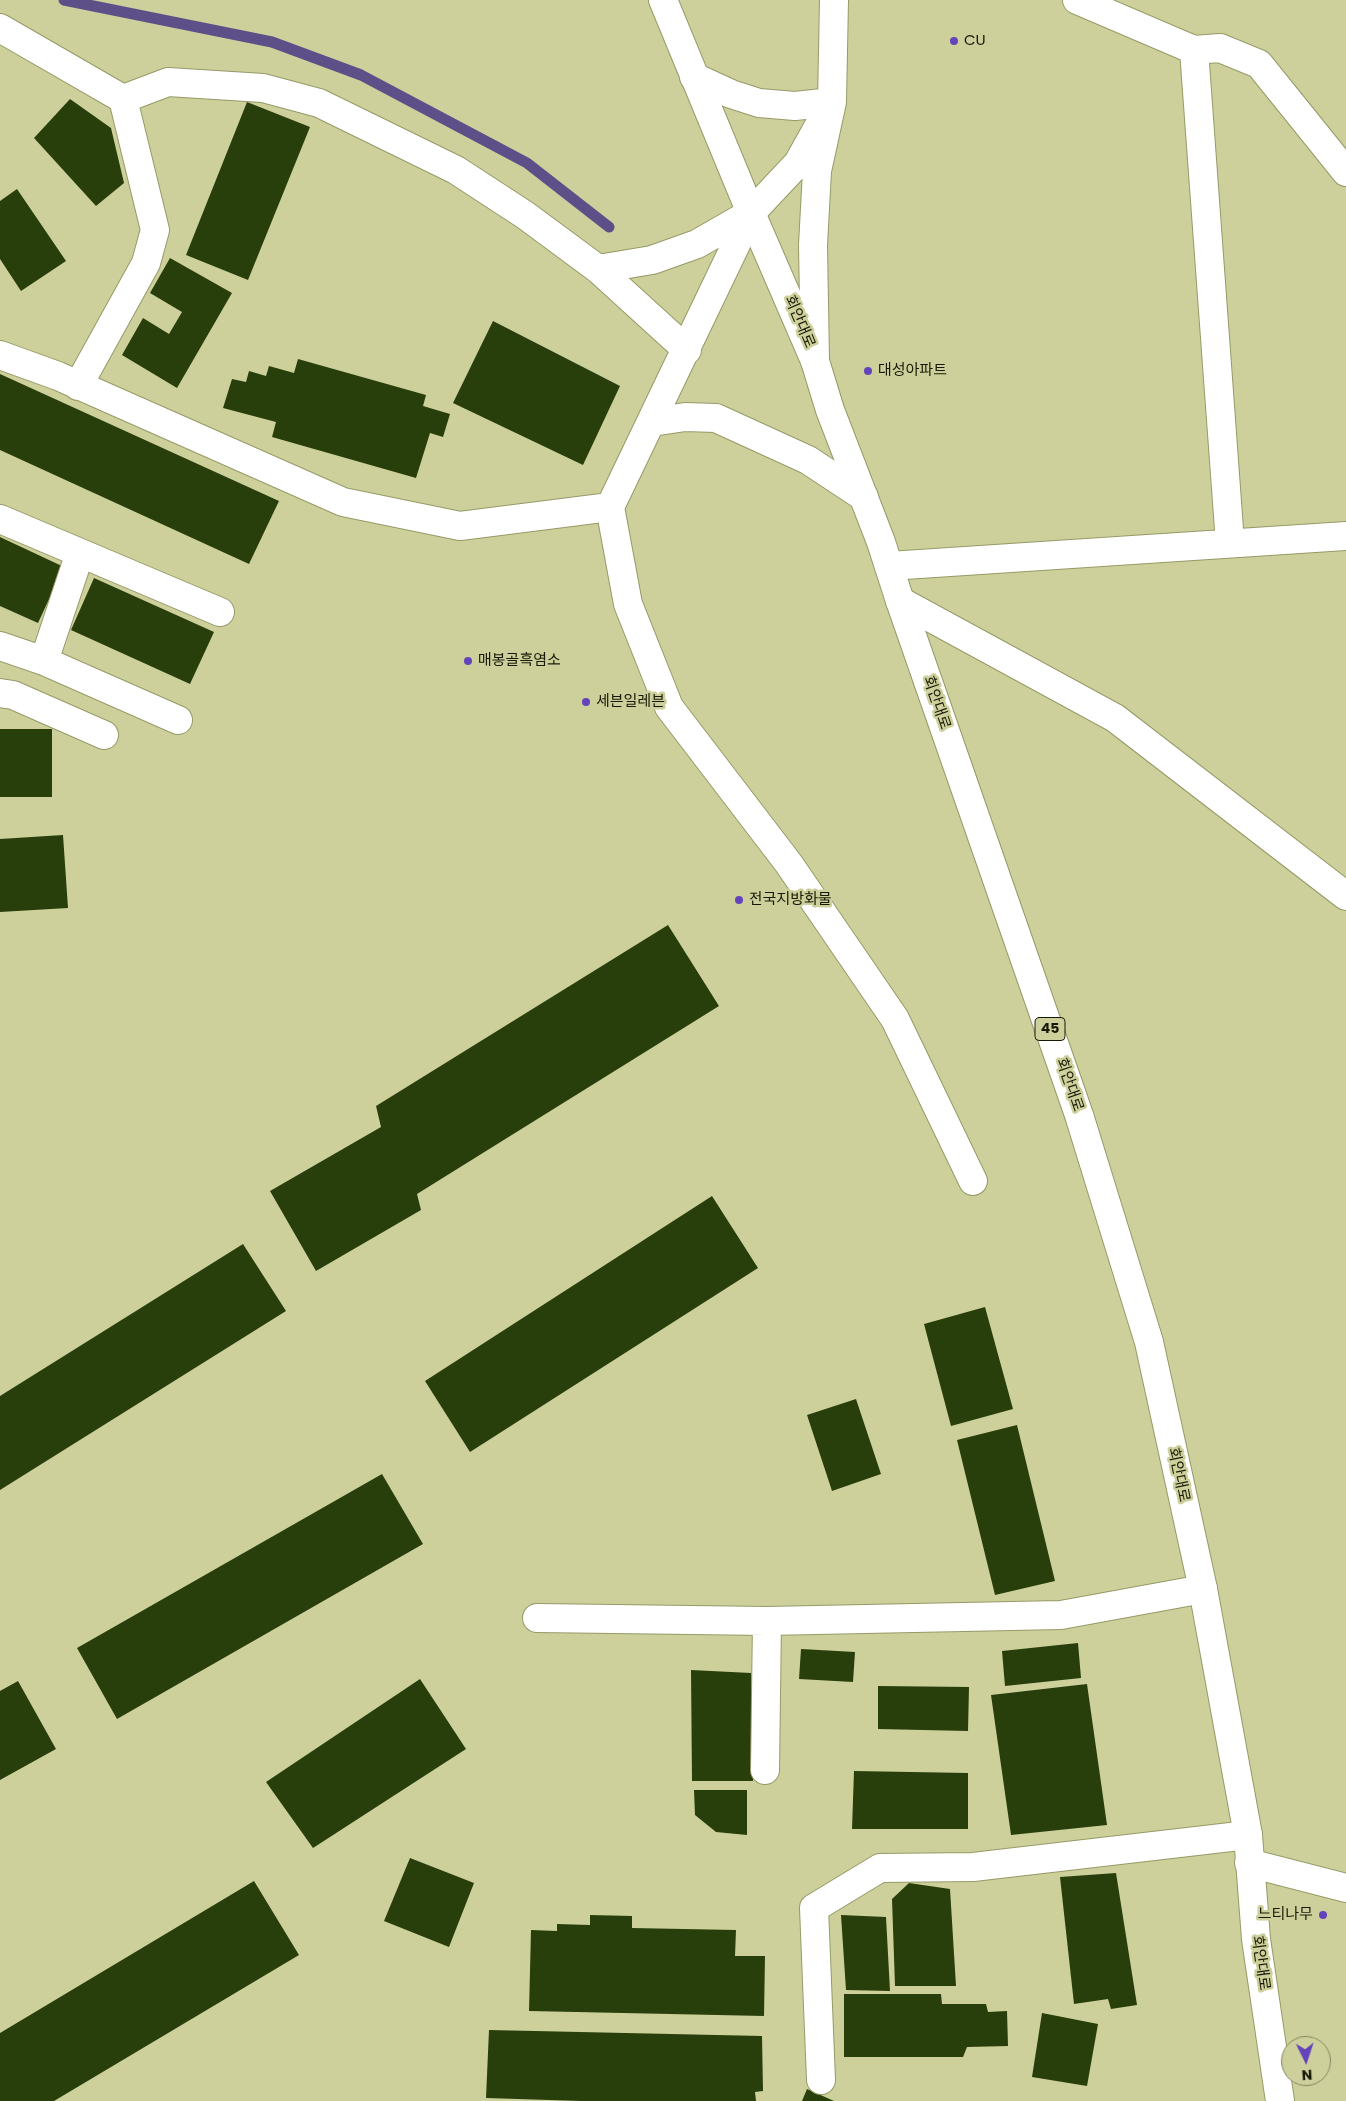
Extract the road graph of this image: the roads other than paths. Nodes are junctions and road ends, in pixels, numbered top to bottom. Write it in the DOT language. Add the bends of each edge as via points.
graph roads {
  1 [pos="663,0"];
  2 [pos="834,0"];
  3 [pos="1077,0"];
  4 [pos="0,28"];
  5 [pos="1194,50"];
  6 [pos="694,77"];
  7 [pos="124,99"];
  8 [pos="832,102"];
  9 [pos="1346,172"];
  10 [pos="751,213"];
  11 [pos="598,269"];
  12 [pos="687,350"];
  13 [pos="0,355"];
  14 [pos="816,361"];
  15 [pos="78,386"];
  16 [pos="652,422"];
  17 [pos="864,497"];
  18 [pos="610,507"];
  19 [pos="0,519"];
  20 [pos="1346,536"];
  21 [pos="1230,543"];
  22 [pos="80,553"];
  23 [pos="889,566"];
  24 [pos="900,601"];
  25 [pos="220,612"];
  26 [pos="0,646"];
  27 [pos="44,661"];
  28 [pos="0,693"];
  29 [pos="178,720"];
  30 [pos="104,735"];
  31 [pos="1346,896"];
  32 [pos="974,1181"];
  33 [pos="1203,1590"];
  34 [pos="537,1618"];
  35 [pos="767,1621"];
  36 [pos="765,1770"];
  37 [pos="1248,1835"];
  38 [pos="1249,1863"];
  39 [pos="1346,1888"];
  40 [pos="821,2080"];
  41 [pos="1280,2101"];
  1 -- 6 [label="street, 회안대로 / 45"];
  2 -- 8 [label="street"];
  3 -- 5 [label="street"];
  4 -- 7 [label="street"];
  5 -- 9 [label="street" via="1220,48 1260,64"];
  5 -- 21 [label="street"];
  6 -- 8 [label="street" via="759,103 795,106"];
  6 -- 10 [label="street, 회안대로 / 45"];
  7 -- 11 [label="street" via="168,82 262,88 319,103 456,170 525,214"];
  7 -- 15 [label="street" via="154,230 146,263"];
  8 -- 10 [label="street" via="798,163"];
  8 -- 14 [label="street" via="817,170 813,245"];
  10 -- 11 [label="street" via="698,244 652,260"];
  10 -- 12 [label="street"];
  10 -- 14 [label="street, 회안대로 / 45"];
  11 -- 12 [label="street"];
  12 -- 16 [label="street"];
  13 -- 15 [label="street"];
  14 -- 17 [label="street, 회안대로 / 45" via="830,410"];
  15 -- 18 [label="street" via="343,502 460,526"];
  16 -- 17 [label="street" via="685,417 716,418 808,460"];
  16 -- 18 [label="street"];
  17 -- 23 [label="street, 회안대로 / 45"];
  18 -- 32 [label="street" via="628,604 669,707 789,864 894,1019"];
  19 -- 22 [label="street"];
  20 -- 21 [label="street"];
  21 -- 23 [label="street"];
  22 -- 25 [label="street"];
  22 -- 27 [label="street"];
  23 -- 24 [label="street, 회안대로 / 45"];
  24 -- 31 [label="street" via="1115,718"];
  24 -- 33 [label="street, 회안대로 / 45" via="1079,1115 1147,1333"];
  26 -- 27 [label="street"];
  27 -- 29 [label="street"];
  28 -- 30 [label="street" via="13,695"];
  33 -- 35 [label="street" via="1061,1615"];
  33 -- 37 [label="street, 회안대로 / 45"];
  34 -- 35 [label="street"];
  35 -- 36 [label="street"];
  37 -- 38 [label="street, 회안대로 / 45"];
  37 -- 40 [label="street" via="973,1867 880,1868 814,1908"];
  38 -- 39 [label="street"];
  38 -- 41 [label="street, 회안대로 / 45" via="1256,1939"];
}
